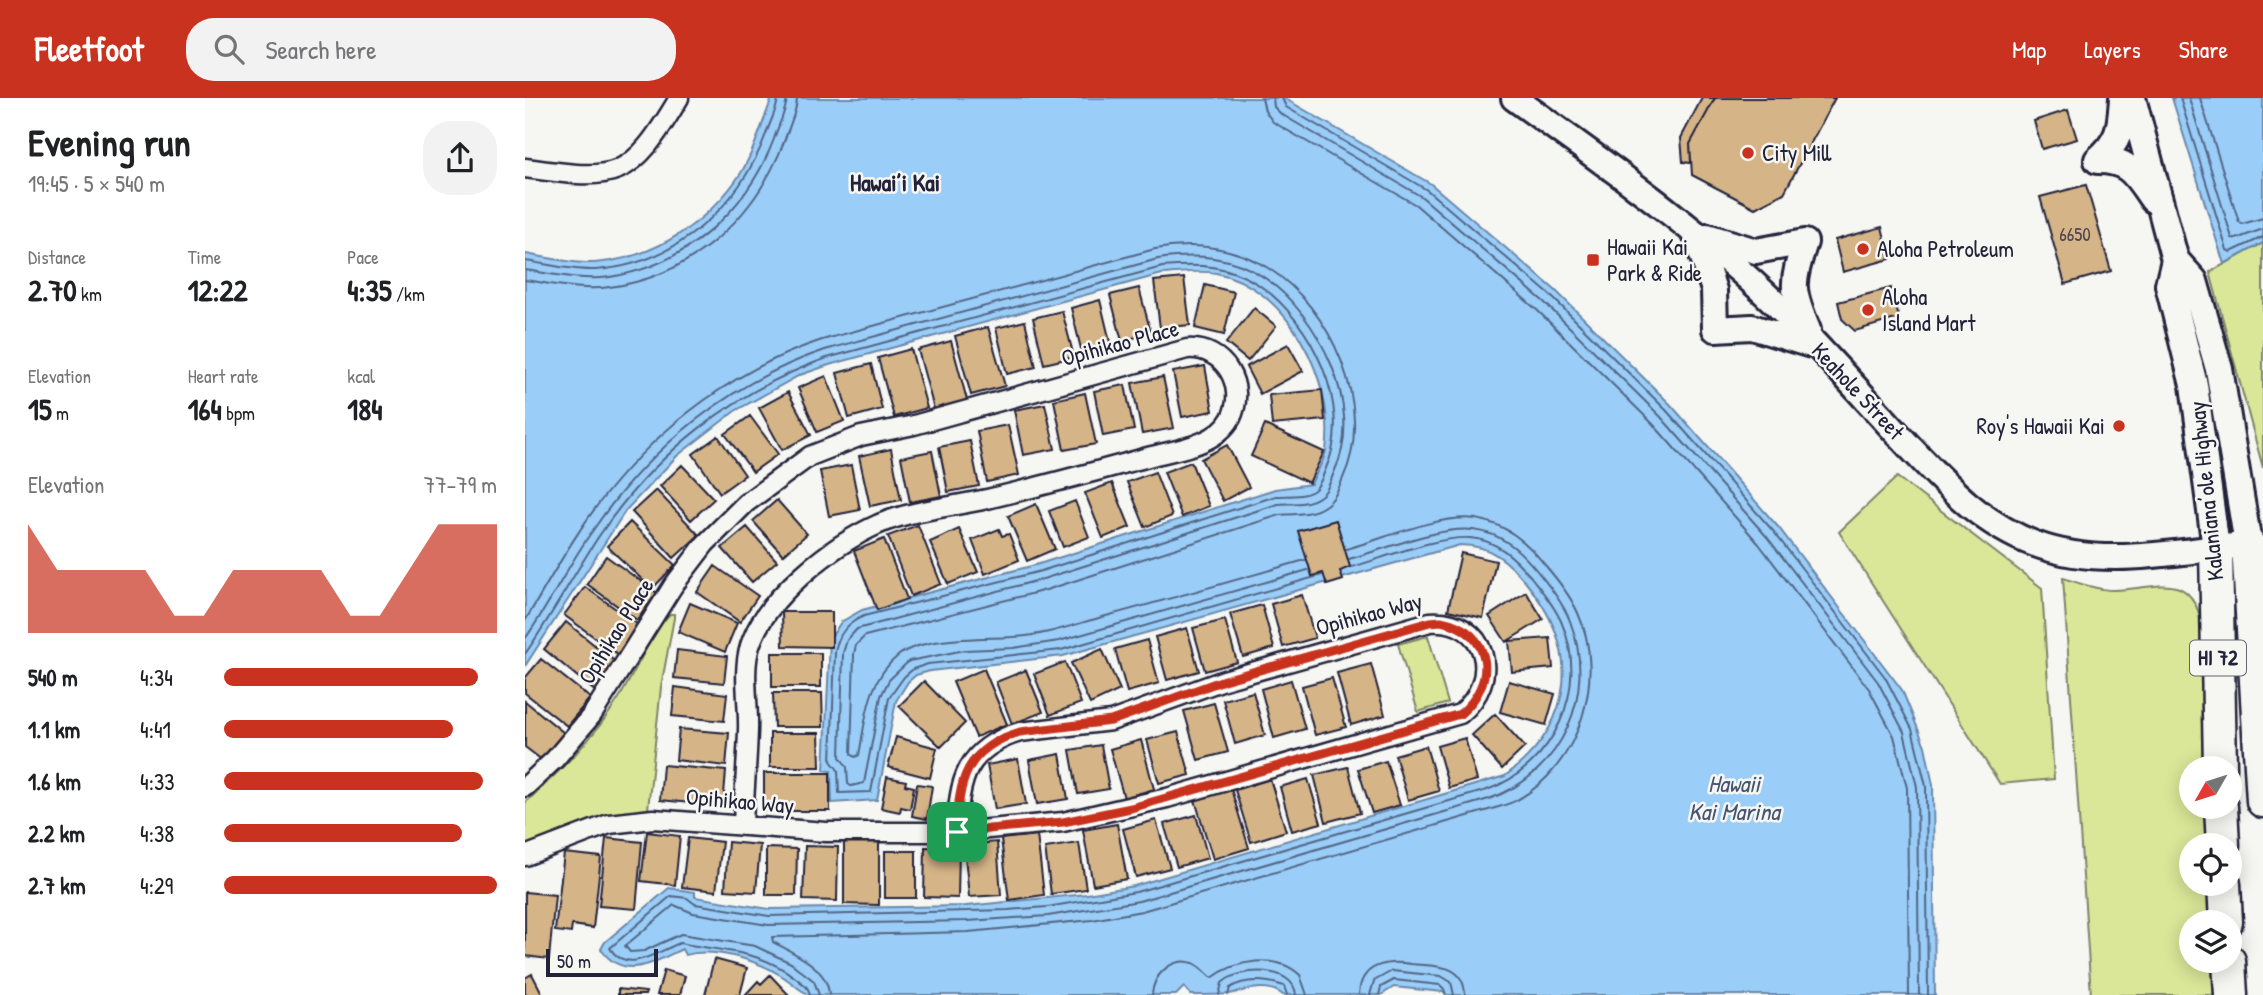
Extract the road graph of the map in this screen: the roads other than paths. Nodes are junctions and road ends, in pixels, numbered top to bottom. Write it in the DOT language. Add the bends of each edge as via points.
graph roads {
  1 [pos="679,98"];
  2 [pos="1514,98"];
  3 [pos="2123,98"];
  4 [pos="2132,98"];
  5 [pos="525,168"];
  6 [pos="2162,211"];
  7 [pos="1694,231"];
  8 [pos="2175,260"];
  9 [pos="1815,346"];
  10 [pos="2248,544"];
  11 [pos="2216,548"];
  12 [pos="2220,756"];
  13 [pos="525,787"];
  14 [pos="2263,801"];
  15 [pos="743,826"];
  16 [pos="957,832"];
  17 [pos="525,856"];
  18 [pos="2230,973"];
  19 [pos="2231,995"];
  1 -- 5 [label="street" via="648,147 627,165 593,176"];
  2 -- 7 [label="main road, Keahole Street"];
  3 -- 6 [label="main road" via="2113,147 2098,160 2125,164"];
  4 -- 6 [label="main road, Kalaniana’ole Highway / HI 72"];
  6 -- 8 [label="main road, Kalaniana’ole Highway / HI 72"];
  7 -- 9 [label="main road, Keahole Street"];
  7 -- 9 [label="main road" via="1714,290 1715,329 1752,327"];
  7 -- 9 [label="main road" via="1756,251 1805,242 1796,271 1795,297"];
  8 -- 10 [label="main road, Kalaniana’ole Highway / HI 72" via="2194,281 2219,369"];
  8 -- 11 [label="main road, Kalaniana’ole Highway / HI 72" via="2169,285 2194,385"];
  9 -- 11 [label="main road, Keahole Street" via="1959,498 2012,534 2090,557"];
  10 -- 11 [label="main road, Keahole Street"];
  10 -- 14 [label="highway, Kalaniana’ole Highway / HI 72"];
  11 -- 12 [label="highway, Kalaniana’ole Highway / HI 72"];
  13 -- 15 [label="street, Opihikao Place" via="592,715 673,586 705,544 746,503 810,456 861,436 1187,349 1205,351 1223,361 1234,378 1237,398 1229,422 1207,440 1071,478 890,520 846,542 785,592 762,620 749,648"];
  15 -- 16 [label="street, Opihikao Way" via="805,832"];
  15 -- 17 [label="street, Opihikao Way" via="674,819 626,821 591,829"];
  16 -- 16 [label="street, Opihikao Way" via="957,806 965,774 983,750 1006,736 1111,721 1224,680 1430,622 1459,627 1482,652 1485,673 1479,695 1460,714 1119,810 1030,826"];
  18 -- 19 [label="highway"];
}
